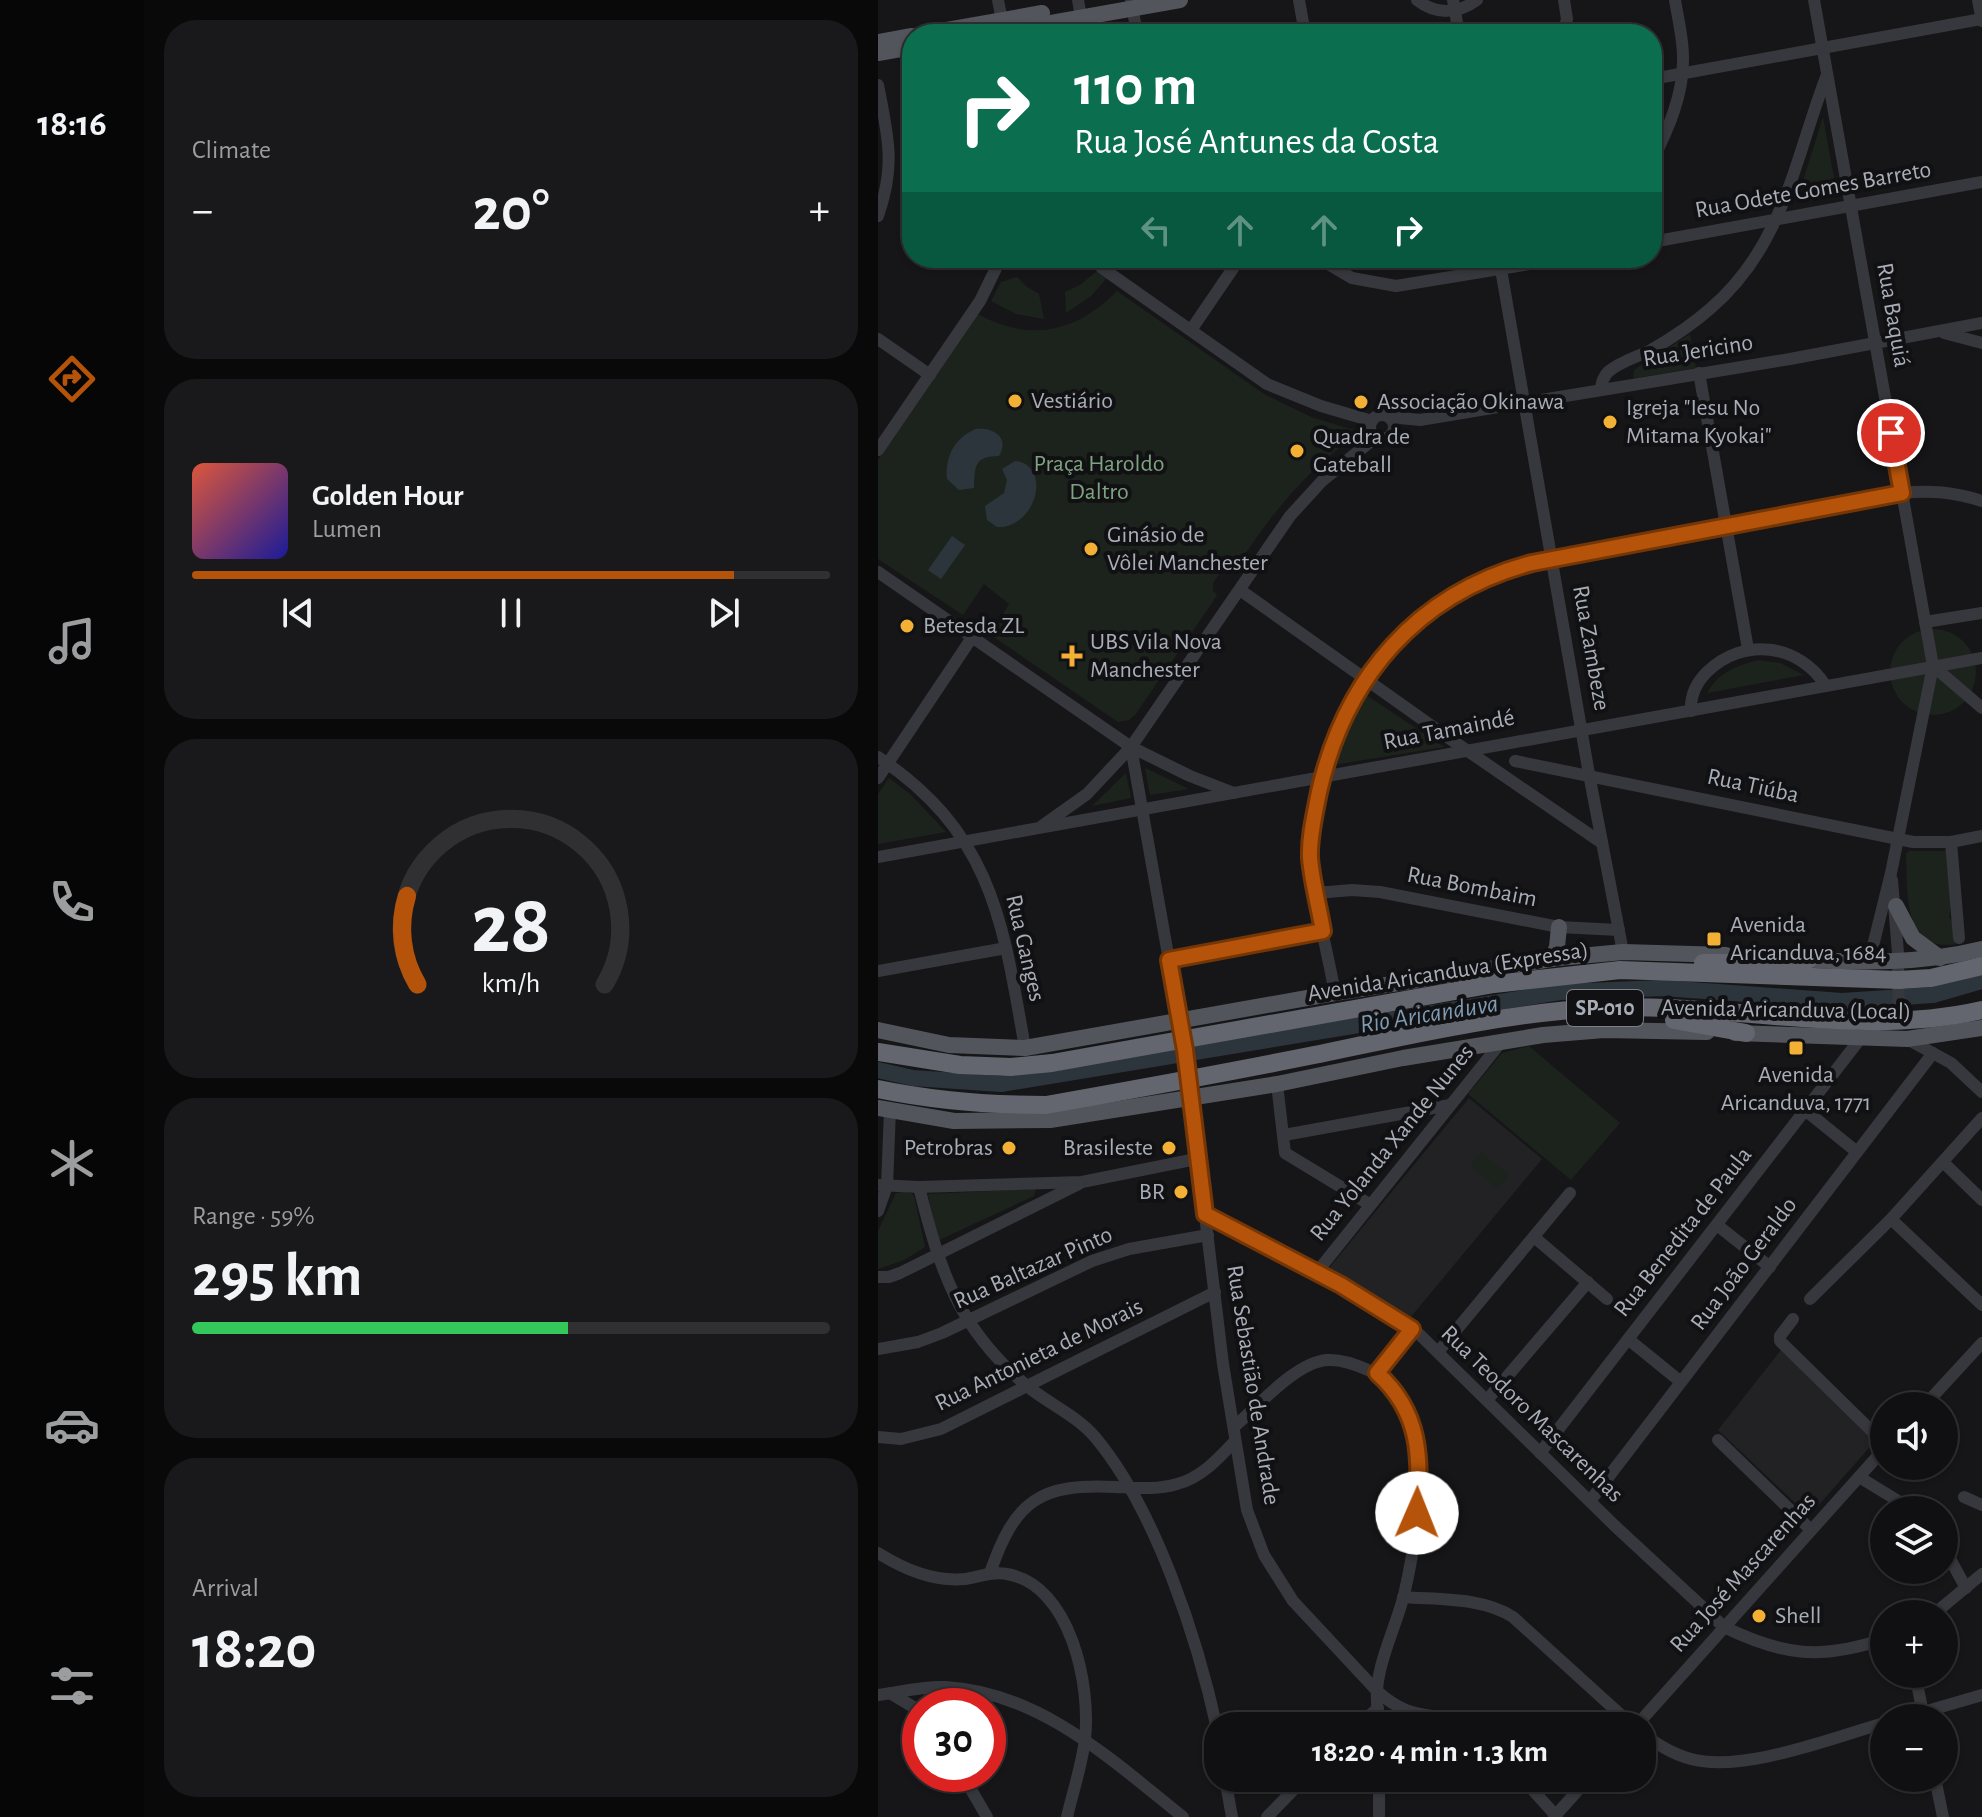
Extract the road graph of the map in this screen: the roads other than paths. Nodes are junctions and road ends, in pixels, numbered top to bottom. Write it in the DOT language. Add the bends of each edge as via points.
graph roads {
  1 [pos="998,0"];
  2 [pos="1114,0"];
  3 [pos="1180,0"];
  4 [pos="1299,0"];
  5 [pos="1417,0"];
  6 [pos="1477,0"];
  7 [pos="1564,0"];
  8 [pos="1675,0"];
  9 [pos="1814,0"];
  10 [pos="1978,0"];
  11 [pos="1161,2"];
  12 [pos="1131,4"];
  13 [pos="1454,5"];
  14 [pos="1080,8"];
  15 [pos="1982,20"];
  16 [pos="999,24"];
  17 [pos="1021,24"];
  18 [pos="1135,24"];
  19 [pos="1303,24"];
  20 [pos="1566,24"];
  21 [pos="902,38"];
  22 [pos="878,42"];
  23 [pos="1821,48"];
  24 [pos="902,49"];
  25 [pos="878,53"];
  26 [pos="1682,73"];
  27 [pos="1662,77"];
  28 [pos="1826,77"];
  29 [pos="878,85"];
  30 [pos="1662,142"];
  31 [pos="1982,182"];
  32 [pos="1852,205"];
  33 [pos="878,216"];
  34 [pos="1777,220"];
  35 [pos="1662,240"];
  36 [pos="996,268"];
  37 [pos="1102,268"];
  38 [pos="1233,268"];
  39 [pos="1335,268"];
  40 [pos="1477,268"];
  41 [pos="1501,268"];
  42 [pos="1982,323"];
  43 [pos="1191,330"];
  44 [pos="1937,331"];
  45 [pos="878,339"];
  46 [pos="1875,342"];
  47 [pos="1982,343"];
  48 [pos="1632,360"];
  49 [pos="1699,373"];
  50 [pos="930,375"];
  51 [pos="1622,386"];
  52 [pos="1601,388"];
  53 [pos="1523,402"];
  54 [pos="1389,417"];
  55 [pos="1420,420"];
  56 [pos="1372,421"];
  57 [pos="1393,432"];
  58 [pos="1376,437"];
  59 [pos="878,450"];
  60 [pos="1902,493"];
  61 [pos="1982,501"];
  62 [pos="1728,525"];
  63 [pos="1552,559"];
  64 [pos="878,572"];
  65 [pos="1240,590"];
  66 [pos="1982,613"];
  67 [pos="1925,622"];
  68 [pos="973,636"];
  69 [pos="1748,649"];
  70 [pos="1982,658"];
  71 [pos="1933,666"];
  72 [pos="1366,679"];
  73 [pos="1826,686"];
  74 [pos="1982,708"];
  75 [pos="1691,711"];
  76 [pos="1582,729"];
  77 [pos="1131,747"];
  78 [pos="1464,749"];
  79 [pos="883,760"];
  80 [pos="1515,761"];
  81 [pos="1589,774"];
  82 [pos="1323,777"];
  83 [pos="878,778"];
  84 [pos="1234,793"];
  85 [pos="1142,809"];
  86 [pos="1039,828"];
  87 [pos="1982,836"];
  88 [pos="1897,838"];
  89 [pos="966,841"];
  90 [pos="1951,842"];
  91 [pos="1602,843"];
  92 [pos="878,857"];
  93 [pos="1891,873"];
  94 [pos="1316,893"];
  95 [pos="1896,906"];
  96 [pos="1559,927"];
  97 [pos="1619,930"];
  98 [pos="1323,931"];
  99 [pos="1959,938"];
  100 [pos="1006,948"];
  101 [pos="1982,949"];
  102 [pos="1940,958"];
  103 [pos="1552,959"];
  104 [pos="1169,960"];
  105 [pos="1808,960"];
  106 [pos="1622,961"];
  107 [pos="1869,962"];
  108 [pos="1982,966"];
  109 [pos="878,971"];
  110 [pos="1903,977"];
  111 [pos="1335,993"];
  112 [pos="1982,1010"];
  113 [pos="1531,1015"];
  114 [pos="1899,1018"];
  115 [pos="1982,1028"];
  116 [pos="878,1030"];
  117 [pos="1746,1033"];
  118 [pos="1960,1033"];
  119 [pos="1182,1037"];
  120 [pos="1860,1039"];
  121 [pos="1907,1039"];
  122 [pos="1502,1041"];
  123 [pos="1025,1048"];
  124 [pos="878,1050"];
  125 [pos="1933,1053"];
  126 [pos="1951,1063"];
  127 [pos="1189,1083"];
  128 [pos="1277,1084"];
  129 [pos="878,1089"];
  130 [pos="1982,1092"];
  131 [pos="1450,1105"];
  132 [pos="884,1109"];
  133 [pos="1805,1110"];
  134 [pos="1982,1118"];
  135 [pos="1284,1135"];
  136 [pos="1857,1152"];
  137 [pos="1196,1159"];
  138 [pos="1943,1162"];
  139 [pos="1082,1182"];
  140 [pos="882,1186"];
  141 [pos="919,1187"];
  142 [pos="1570,1193"];
  143 [pos="1982,1200"];
  144 [pos="1369,1204"];
  145 [pos="878,1211"];
  146 [pos="1205,1214"];
  147 [pos="1891,1219"];
  148 [pos="1717,1225"];
  149 [pos="1208,1235"];
  150 [pos="1534,1237"];
  151 [pos="937,1256"];
  152 [pos="1770,1267"];
  153 [pos="1317,1272"];
  154 [pos="878,1277"];
  155 [pos="1588,1282"];
  156 [pos="1215,1292"];
  157 [pos="1607,1299"];
  158 [pos="1810,1299"];
  159 [pos="1982,1305"];
  160 [pos="1793,1319"];
  161 [pos="968,1321"];
  162 [pos="1412,1329"];
  163 [pos="1628,1339"];
  164 [pos="878,1349"];
  165 [pos="1438,1352"];
  166 [pos="1979,1352"];
  167 [pos="1377,1373"];
  168 [pos="1681,1382"];
  169 [pos="1028,1386"];
  170 [pos="1938,1392"];
  171 [pos="1487,1400"];
  172 [pos="1870,1429"];
  173 [pos="1235,1434"];
  174 [pos="878,1437"];
  175 [pos="1718,1440"];
  176 [pos="1540,1453"];
  177 [pos="1870,1465"];
  178 [pos="1859,1477"];
  179 [pos="1128,1487"];
  180 [pos="1890,1496"];
  181 [pos="1964,1497"];
  182 [pos="1590,1501"];
  183 [pos="1982,1505"];
  184 [pos="1811,1530"];
  185 [pos="881,1558"];
  186 [pos="990,1573"];
  187 [pos="1958,1573"];
  188 [pos="1982,1574"];
  189 [pos="1966,1588"];
  190 [pos="1403,1597"];
  191 [pos="1951,1600"];
  192 [pos="1724,1627"];
  193 [pos="1870,1644"];
  194 [pos="1377,1691"];
  195 [pos="884,1694"];
  196 [pos="1982,1695"];
  197 [pos="1955,1704"];
  198 [pos="1378,1708"];
  199 [pos="1212,1712"];
  200 [pos="1374,1712"];
  201 [pos="1378,1712"];
  202 [pos="1407,1712"];
  203 [pos="1619,1712"];
  204 [pos="1648,1712"];
  205 [pos="1870,1727"];
  206 [pos="1085,1739"];
  207 [pos="1656,1742"];
  208 [pos="972,1792"];
  209 [pos="1228,1792"];
  210 [pos="1291,1792"];
  211 [pos="1379,1792"];
  212 [pos="1535,1792"];
  213 [pos="1577,1792"];
  214 [pos="1938,1792"];
  215 [pos="1556,1816"];
  216 [pos="987,1817"];
  217 [pos="1067,1817"];
  218 [pos="1183,1817"];
  219 [pos="1232,1817"];
  220 [pos="1267,1817"];
  221 [pos="1379,1817"];
  222 [pos="1943,1817"];
  1 -- 16 [label="street"];
  2 -- 14 [label="main road"];
  3 -- 11 [label="main road"];
  4 -- 19 [label="street"];
  5 -- 13 [label="street" via="1440,12"];
  6 -- 13 [label="street" via="1466,7"];
  7 -- 20 [label="street"];
  8 -- 26 [label="street"];
  9 -- 23 [label="street, Rua Baquiá"];
  10 -- 15 [label="street"];
  11 -- 12 [label="main road"];
  12 -- 14 [label="main road"];
  12 -- 18 [label="street"];
  14 -- 17 [label="main road"];
  15 -- 23 [label="street"];
  21 -- 22 [label="main road"];
  23 -- 26 [label="street"];
  23 -- 28 [label="street, Rua Baquiá"];
  24 -- 25 [label="main road"];
  26 -- 27 [label="street"];
  26 -- 30 [label="street"];
  28 -- 32 [label="street, Rua Baquiá"];
  28 -- 34 [label="street"];
  29 -- 33 [label="street" via="890,166"];
  31 -- 32 [label="street, Rua Odete Gomes Barreto"];
  32 -- 34 [label="street, Rua Odete Gomes Barreto"];
  32 -- 46 [label="street, Rua Baquiá"];
  34 -- 35 [label="street, Rua Odete Gomes Barreto"];
  34 -- 48 [label="street" via="1728,293 1695,322"];
  36 -- 50 [label="street"];
  37 -- 43 [label="street"];
  38 -- 43 [label="street"];
  39 -- 40 [label="street" via="1352,278 1396,286"];
  41 -- 53 [label="street, Rua Zambeze"];
  42 -- 44 [label="street, Rua Jericino"];
  43 -- 56 [label="street" via="1267,384"];
  44 -- 46 [label="street, Rua Jericino"];
  44 -- 47 [label="street"];
  45 -- 50 [label="street"];
  46 -- 49 [label="street, Rua Jericino"];
  46 -- 60 [label="street, Rua Baquiá"];
  48 -- 51 [label="street"];
  48 -- 52 [label="street" via="1606,374"];
  49 -- 51 [label="street, Rua Jericino"];
  49 -- 62 [label="street"];
  50 -- 59 [label="street"];
  51 -- 52 [label="street, Rua Jericino"];
  52 -- 53 [label="street, Rua Jericino"];
  53 -- 55 [label="street, Rua Jericino"];
  53 -- 63 [label="street, Rua Zambeze"];
  54 -- 55 [label="street, Rua Jericino"];
  54 -- 56 [label="street"];
  54 -- 57 [label="street"];
  55 -- 57 [label="street, Rua Jericino"];
  56 -- 58 [label="street"];
  57 -- 58 [label="street" via="1387,438"];
  58 -- 65 [label="street" via="1309,493"];
  60 -- 61 [label="street" via="1929,490"];
  60 -- 62 [label="street"];
  60 -- 67 [label="street, Rua Baquiá"];
  62 -- 63 [label="street"];
  62 -- 69 [label="street"];
  63 -- 72 [label="street" via="1498,574 1446,600 1400,636"];
  63 -- 76 [label="street, Rua Zambeze"];
  64 -- 68 [label="street"];
  65 -- 72 [label="street"];
  65 -- 77 [label="street"];
  66 -- 67 [label="street"];
  67 -- 71 [label="street, Rua Baquiá"];
  68 -- 77 [label="street"];
  68 -- 79 [label="street"];
  69 -- 73 [label="street" via="1798,657"];
  69 -- 75 [label="street" via="1724,659 1700,679"];
  70 -- 71 [label="street, Rua Tamaindé"];
  71 -- 73 [label="street, Rua Tamaindé"];
  71 -- 74 [label="street"];
  71 -- 88 [label="street, Rua Baquiá"];
  72 -- 78 [label="street"];
  72 -- 82 [label="street" via="1340,725"];
  73 -- 75 [label="street, Rua Tamaindé"];
  75 -- 76 [label="street, Rua Tamaindé"];
  76 -- 78 [label="street, Rua Tamaindé"];
  76 -- 81 [label="street, Rua Zambeze"];
  77 -- 84 [label="street"];
  77 -- 85 [label="street, Rua Sebastião de Andrade"];
  77 -- 86 [label="street" via="1087,794"];
  78 -- 82 [label="street, Rua Tamaindé"];
  78 -- 91 [label="street"];
  79 -- 83 [label="street"];
  79 -- 89 [label="street, Rua Ganges" via="932,801"];
  80 -- 81 [label="street, Rua Tiúba"];
  81 -- 88 [label="street, Rua Tiúba"];
  81 -- 91 [label="street, Rua Zambeze"];
  82 -- 84 [label="street, Rua Tamaindé"];
  82 -- 94 [label="street" via="1310,861"];
  84 -- 85 [label="street, Rua Tamaindé"];
  85 -- 86 [label="street, Rua Tamaindé"];
  85 -- 104 [label="street, Rua Sebastião de Andrade"];
  86 -- 89 [label="street, Rua Tamaindé"];
  87 -- 90 [label="street, Rua Tiúba"];
  88 -- 90 [label="street, Rua Tiúba"];
  88 -- 93 [label="street, Rua Baquiá"];
  89 -- 92 [label="street, Rua Tamaindé"];
  89 -- 100 [label="street, Rua Ganges" via="996,907"];
  90 -- 99 [label="street"];
  91 -- 97 [label="street, Rua Zambeze"];
  93 -- 95 [label="street, Rua Baquiá"];
  93 -- 107 [label="street, Rua Baquiá"];
  94 -- 96 [label="street, Rua Bombaim" via="1352,890 1405,896"];
  94 -- 98 [label="street"];
  95 -- 102 [label="main road" via="1913,938"];
  95 -- 110 [label="street, Rua Baquiá"];
  96 -- 97 [label="street, Rua Bombaim"];
  96 -- 103 [label="main road"];
  97 -- 106 [label="street, Rua Zambeze"];
  98 -- 104 [label="street"];
  98 -- 111 [label="street"];
  100 -- 109 [label="street"];
  100 -- 123 [label="street, Rua Ganges"];
  101 -- 102 [label="main road, Avenida Aricanduva (Local)"];
  102 -- 110 [label="main road, Avenida Aricanduva (Local)"];
  103 -- 106 [label="main road"];
  103 -- 111 [label="main road"];
  104 -- 119 [label="street, Rua Sebastião de Andrade"];
  105 -- 106 [label="highway"];
  105 -- 107 [label="main road, Avenida Aricanduva (Local)"];
  106 -- 110 [label="highway, Avenida Aricanduva (Expressa) / SP-010"];
  106 -- 119 [label="highway, Avenida Aricanduva (Expressa) / SP-010"];
  107 -- 110 [label="main road, Avenida Aricanduva (Local)"];
  108 -- 110 [label="highway, SP-010"];
  110 -- 114 [label="street, Rua Baquiá"];
  111 -- 119 [label="main road"];
  112 -- 114 [label="highway, SP-010"];
  113 -- 114 [label="highway, SP-010" via="1654,1007"];
  113 -- 117 [label="highway" via="1667,1019"];
  113 -- 127 [label="highway, SP-010"];
  115 -- 118 [label="main road, Avenida Aricanduva (Local)"];
  116 -- 123 [label="main road" via="949,1045"];
  117 -- 120 [label="main road, Avenida Aricanduva (Local)"];
  117 -- 122 [label="main road, Avenida Aricanduva (Local)" via="1604,1030"];
  118 -- 121 [label="main road, Avenida Aricanduva (Local)"];
  118 -- 126 [label="street" via="1948,1045"];
  119 -- 123 [label="main road"];
  119 -- 124 [label="highway, SP-010" via="1011,1067 960,1065"];
  119 -- 127 [label="street, Rua Sebastião de Andrade"];
  120 -- 121 [label="main road, Avenida Aricanduva (Local)"];
  120 -- 133 [label="street, Rua Benedita de Paula"];
  121 -- 125 [label="street"];
  122 -- 128 [label="main road, Avenida Aricanduva (Local)"];
  122 -- 131 [label="street, Rua Yolanda Xande Nunes"];
  125 -- 126 [label="street"];
  125 -- 136 [label="street, Rua João Geraldo"];
  126 -- 130 [label="street"];
  127 -- 128 [label="main road, Avenida Aricanduva (Local)"];
  127 -- 129 [label="highway, SP-010" via="1046,1105 933,1100"];
  127 -- 132 [label="main road, Avenida Aricanduva (Local)" via="1050,1120 954,1121"];
  127 -- 137 [label="street, Rua Sebastião de Andrade"];
  128 -- 135 [label="street"];
  131 -- 135 [label="street"];
  131 -- 144 [label="street, Rua Yolanda Xande Nunes"];
  132 -- 140 [label="street"];
  133 -- 136 [label="street"];
  133 -- 148 [label="street, Rua Benedita de Paula"];
  134 -- 138 [label="street"];
  135 -- 144 [label="street" via="1288,1155"];
  136 -- 152 [label="street, Rua João Geraldo"];
  137 -- 139 [label="street"];
  137 -- 146 [label="street, Rua Sebastião de Andrade"];
  138 -- 143 [label="street"];
  138 -- 147 [label="street"];
  139 -- 141 [label="street"];
  139 -- 151 [label="street"];
  140 -- 141 [label="street"];
  140 -- 145 [label="street"];
  141 -- 151 [label="street"];
  142 -- 150 [label="street"];
  144 -- 153 [label="street, Rua Yolanda Xande Nunes"];
  146 -- 149 [label="street, Rua Sebastião de Andrade"];
  146 -- 153 [label="street, Rua Teodoro Mascarenhas"];
  147 -- 158 [label="street"];
  147 -- 159 [label="street"];
  148 -- 152 [label="street"];
  148 -- 163 [label="street, Rua Benedita de Paula"];
  149 -- 156 [label="street, Rua Sebastião de Andrade"];
  149 -- 161 [label="street, Rua Baltazar Pinto" via="1092,1261"];
  150 -- 155 [label="street"];
  150 -- 165 [label="street"];
  151 -- 154 [label="street"];
  151 -- 161 [label="street"];
  152 -- 168 [label="street, Rua João Geraldo"];
  153 -- 162 [label="street, Rua Teodoro Mascarenhas"];
  155 -- 157 [label="street"];
  155 -- 171 [label="street"];
  156 -- 169 [label="street, Rua Antonieta de Morais"];
  156 -- 173 [label="street, Rua Sebastião de Andrade"];
  160 -- 172 [label="street" via="1779,1339"];
  161 -- 164 [label="street, Rua Baltazar Pinto" via="918,1342"];
  161 -- 169 [label="street"];
  162 -- 165 [label="street, Rua Teodoro Mascarenhas"];
  162 -- 167 [label="street"];
  163 -- 168 [label="street"];
  163 -- 176 [label="street, Rua Benedita de Paula"];
  165 -- 171 [label="street, Rua Teodoro Mascarenhas"];
  166 -- 170 [label="street"];
  167 -- 173 [label="street" via="1343,1361 1316,1362 1298,1371"];
  167 -- 190 [label="street" via="1398,1393 1415,1435 1416,1530"];
  168 -- 182 [label="street, Rua João Geraldo"];
  169 -- 174 [label="street, Rua Antonieta de Morais" via="927,1434"];
  169 -- 179 [label="street" via="1088,1430"];
  171 -- 176 [label="street, Rua Teodoro Mascarenhas"];
  173 -- 179 [label="street" via="1218,1460 1179,1484"];
  173 -- 194 [label="street, Rua Sebastião de Andrade" via="1247,1510 1264,1555 1293,1601"];
  175 -- 184 [label="street"];
  176 -- 182 [label="street, Rua Teodoro Mascarenhas"];
  177 -- 178 [label="street, Rua José Mascarenhas"];
  178 -- 180 [label="street"];
  178 -- 184 [label="street, Rua José Mascarenhas"];
  179 -- 186 [label="street" via="1070,1486 1035,1499 1010,1527"];
  179 -- 199 [label="street" via="1175,1591"];
  181 -- 183 [label="street"];
  182 -- 192 [label="street, Rua Teodoro Mascarenhas"];
  184 -- 192 [label="street, Rua José Mascarenhas"];
  185 -- 186 [label="street" via="938,1578"];
  186 -- 206 [label="street" via="1021,1578 1056,1611 1078,1658"];
  187 -- 189 [label="street"];
  188 -- 189 [label="street"];
  189 -- 191 [label="street"];
  190 -- 194 [label="street"];
  190 -- 203 [label="street" via="1479,1603 1501,1610"];
  192 -- 193 [label="street" via="1796,1652 1822,1654"];
  192 -- 204 [label="street, Rua José Mascarenhas"];
  194 -- 198 [label="street"];
  194 -- 202 [label="street, Rua Sebastião de Andrade"];
  195 -- 206 [label="street" via="945,1687 984,1693"];
  196 -- 197 [label="street"];
  198 -- 200 [label="street"];
  198 -- 201 [label="street"];
  205 -- 207 [label="street" via="1744,1760 1693,1760"];
  206 -- 217 [label="street"];
  206 -- 218 [label="street"];
  208 -- 216 [label="street"];
  209 -- 219 [label="street"];
  210 -- 220 [label="street"];
  211 -- 221 [label="street"];
  212 -- 215 [label="street"];
  213 -- 215 [label="street"];
  214 -- 222 [label="street"];
}
